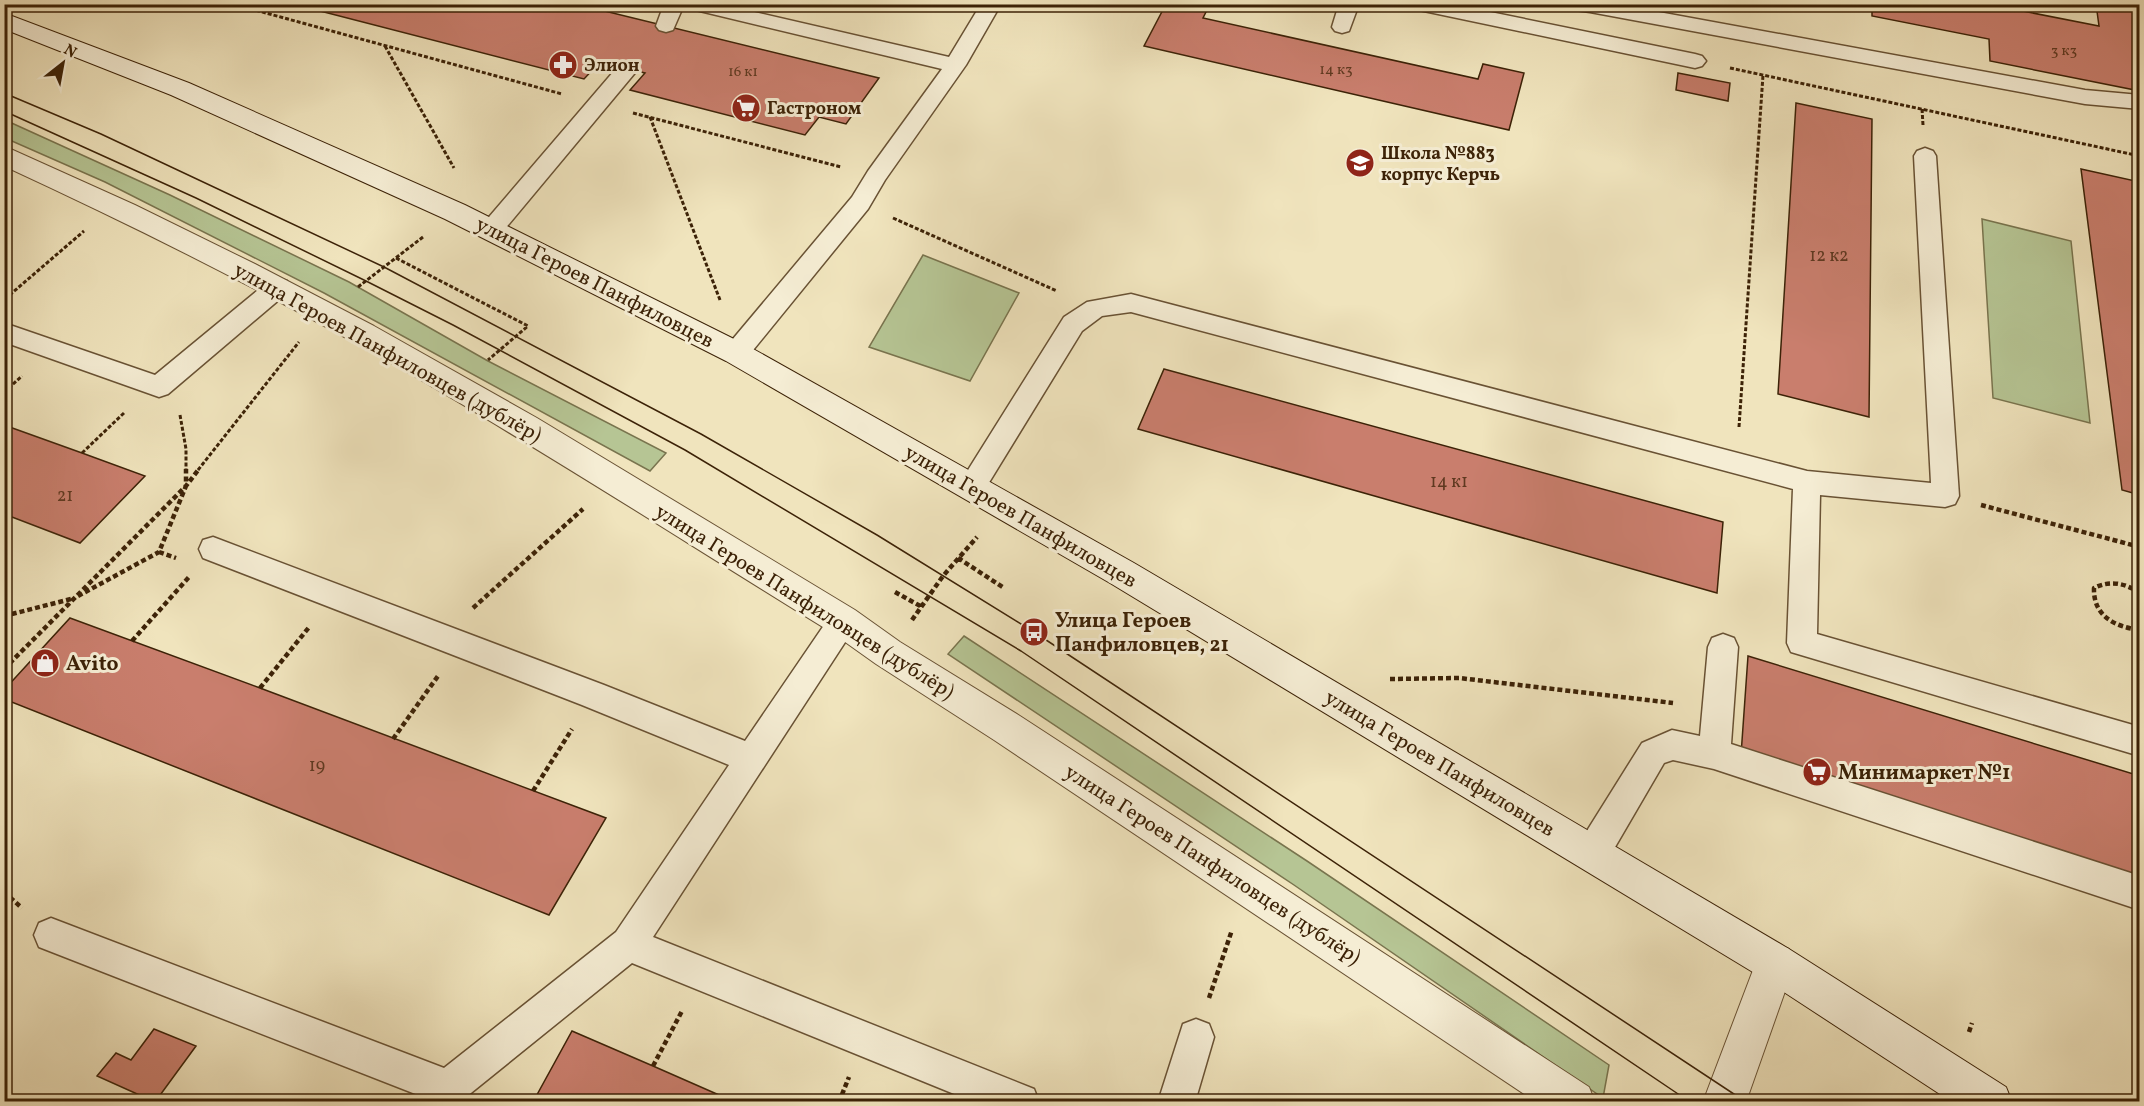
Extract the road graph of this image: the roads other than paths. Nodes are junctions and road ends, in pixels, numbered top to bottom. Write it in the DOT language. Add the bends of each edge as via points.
graph roads {
  1 [pos="674,4"];
  2 [pos="691,4"];
  3 [pos="992,4"];
  4 [pos="1349,4"];
  5 [pos="1419,4"];
  6 [pos="1567,4"];
  7 [pos="4,20"];
  8 [pos="666,26"];
  9 [pos="1342,27"];
  10 [pos="1695,61"];
  11 [pos="955,65"];
  12 [pos="627,69"];
  13 [pos="2139,102"];
  14 [pos="4,155"];
  15 [pos="1925,156"];
  16 [pos="491,230"];
  17 [pos="278,287"];
  18 [pos="4,332"];
  19 [pos="735,353"];
  20 [pos="1807,482"];
  21 [pos="972,486"];
  22 [pos="213,549"];
  23 [pos="843,621"];
  24 [pos="1723,647"];
  25 [pos="2139,742"];
  26 [pos="1714,754"];
  27 [pos="752,759"];
  28 [pos="1592,854"];
  29 [pos="2139,893"];
  30 [pos="51,935"];
  31 [pos="628,944"];
  32 [pos="1775,963"];
  33 [pos="1196,1038"];
  34 [pos="1021,1101"];
  35 [pos="1176,1101"];
  36 [pos="1574,1101"];
  37 [pos="1724,1101"];
  38 [pos="1991,1101"];
  1 -- 8 [label="lane"];
  2 -- 11 [label="lane"];
  3 -- 11 [label="lane"];
  4 -- 9 [label="lane"];
  5 -- 10 [label="lane" via="1545,21"];
  6 -- 13 [label="lane" via="2085,97"];
  7 -- 16 [label="main road, улица Героев Панфиловцев" via="180,89"];
  11 -- 19 [label="lane" via="860,203"];
  12 -- 16 [label="lane"];
  14 -- 17 [label="main road, улица Героев Панфиловцев (дублёр)"];
  15 -- 20 [label="lane" via="1945,496"];
  16 -- 19 [label="main road, улица Героев Панфиловцев"];
  17 -- 18 [label="lane" via="156,386"];
  17 -- 23 [label="main road, улица Героев Панфиловцев (дублёр)" via="457,387"];
  19 -- 21 [label="main road, улица Героев Панфиловцев"];
  20 -- 21 [label="lane" via="1131,303 1096,308 1073,324"];
  20 -- 25 [label="lane" via="1802,643"];
  21 -- 28 [label="main road, улица Героев Панфиловцев"];
  22 -- 27 [label="lane"];
  23 -- 27 [label="lane"];
  23 -- 36 [label="main road, улица Героев Панфиловцев (дублёр)"];
  24 -- 26 [label="lane"];
  26 -- 28 [label="lane" via="1672,745 1653,753"];
  26 -- 29 [label="lane"];
  27 -- 31 [label="lane"];
  28 -- 32 [label="main road, улица Героев Панфиловцев"];
  30 -- 31 [label="lane" via="448,1088"];
  31 -- 34 [label="lane"];
  32 -- 37 [label="main road"];
  32 -- 38 [label="main road, улица Героев Панфиловцев"];
  33 -- 35 [label="lane"];
}
